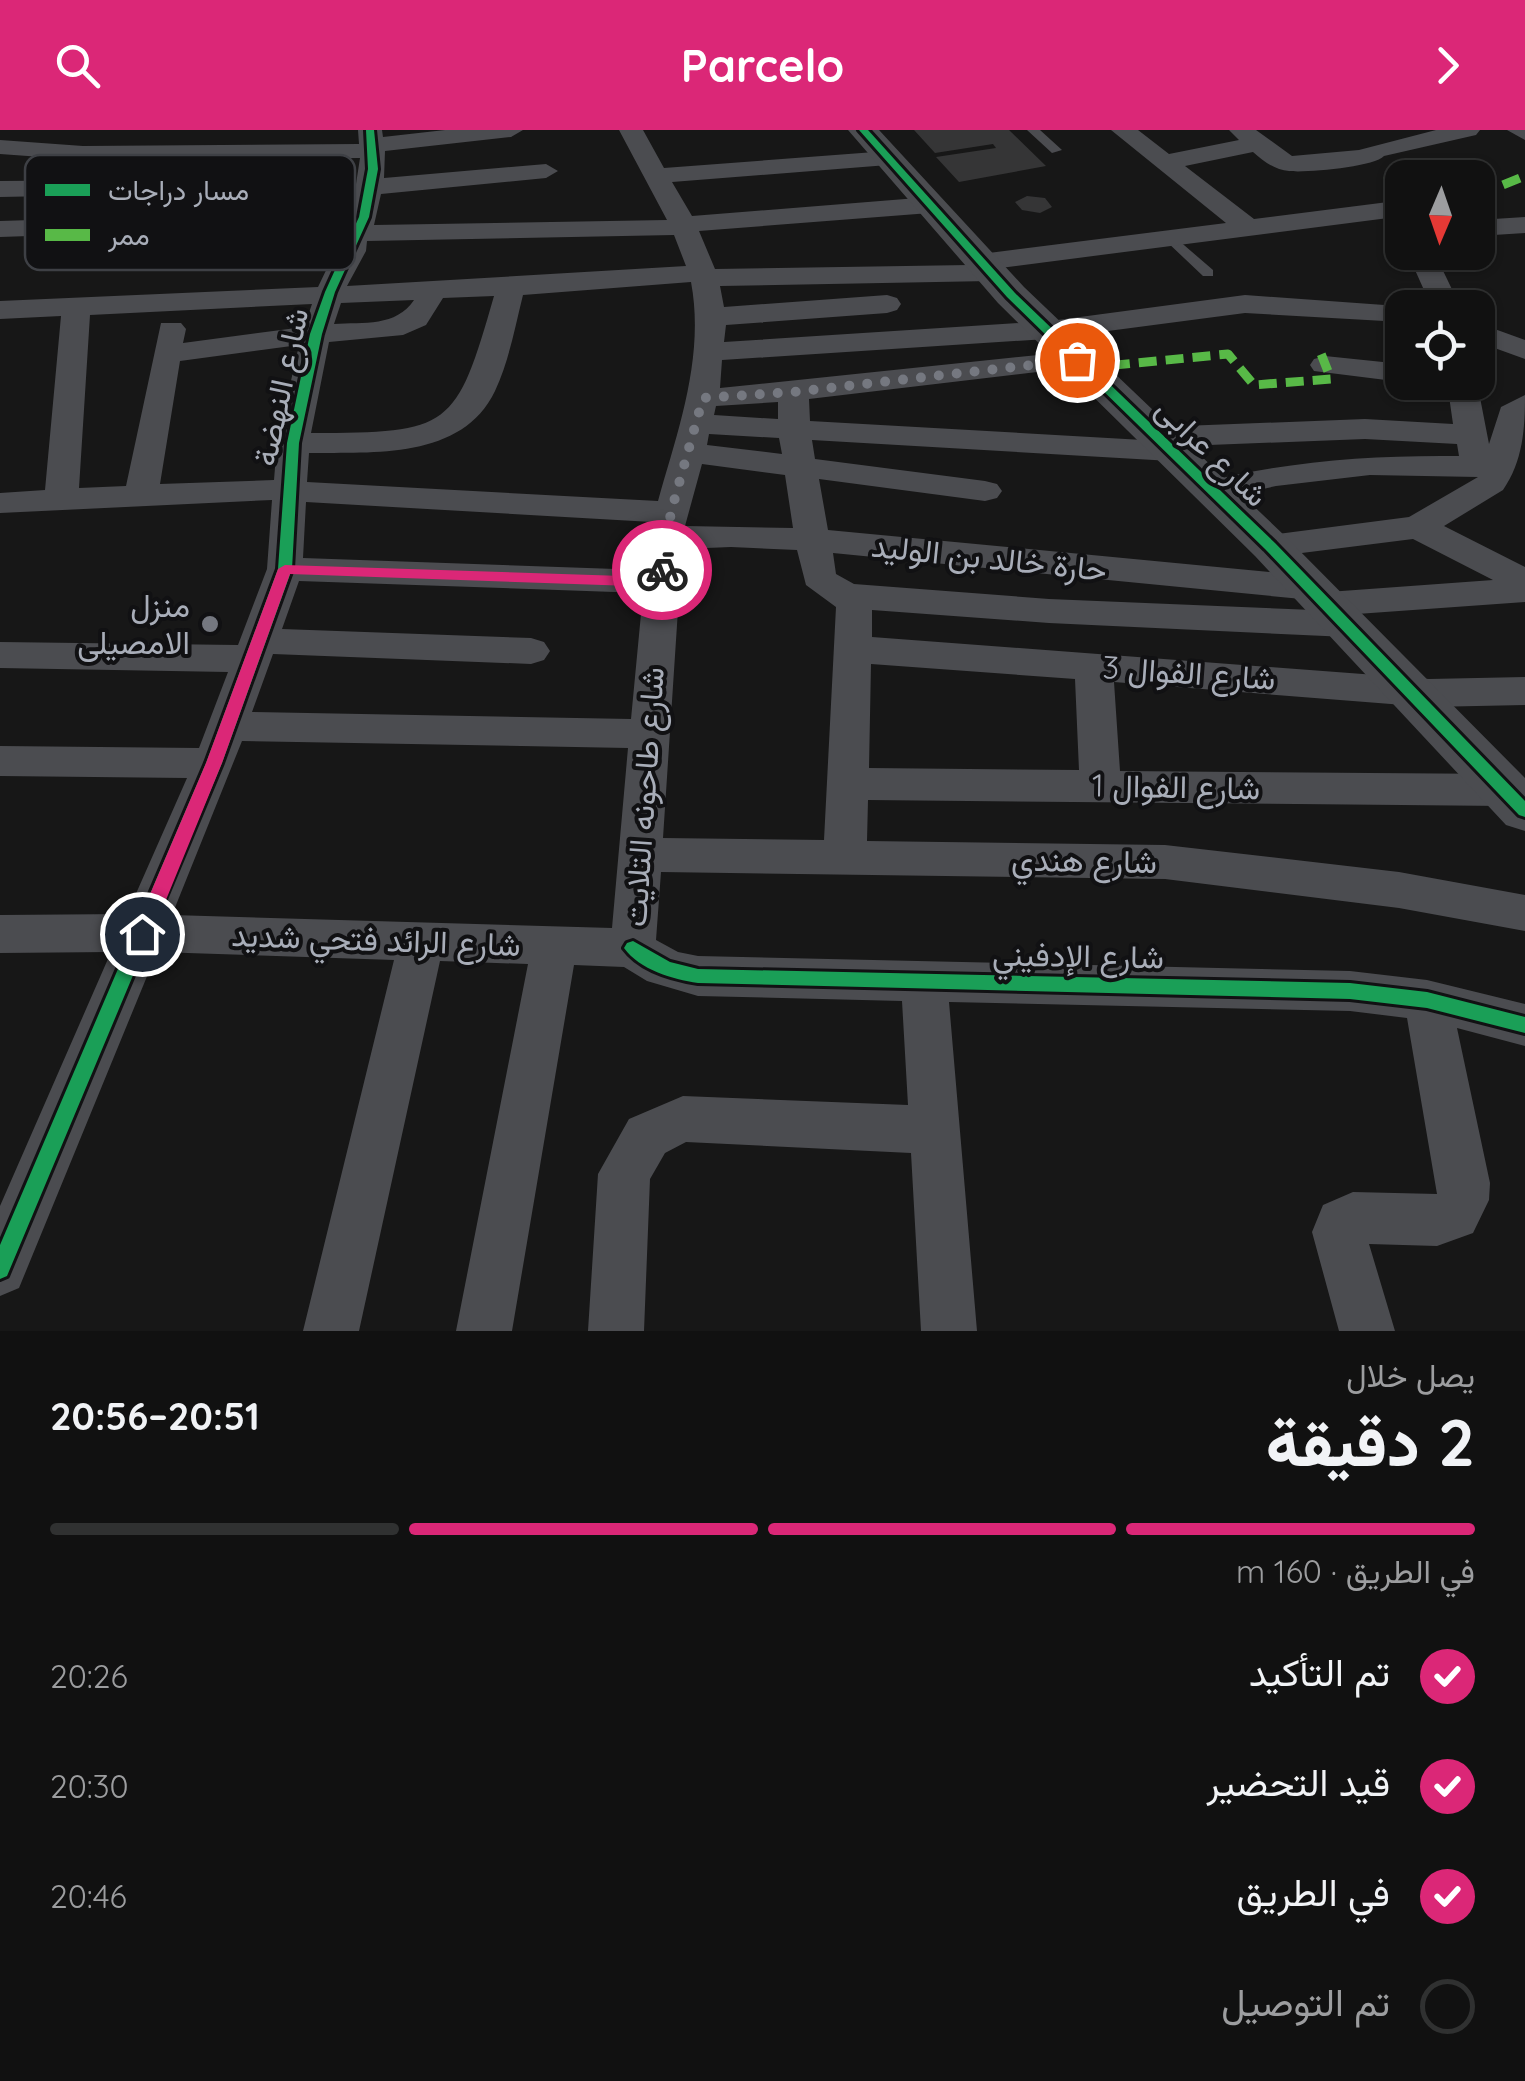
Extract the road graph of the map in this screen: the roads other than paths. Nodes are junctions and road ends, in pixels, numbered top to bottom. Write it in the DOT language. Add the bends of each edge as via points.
graph roads {
  1 [pos="10,130"];
  2 [pos="100,130"];
  3 [pos="511,130"];
  4 [pos="1033,130"];
  5 [pos="1353,130"];
  6 [pos="1468,130"];
  7 [pos="642,131"];
  8 [pos="1132,131"];
  9 [pos="1250,137"];
  10 [pos="0,138"];
  11 [pos="539,144"];
  12 [pos="876,144"];
  13 [pos="0,147"];
  14 [pos="1056,150"];
  15 [pos="83,152"];
  16 [pos="1372,154"];
  17 [pos="107,155"];
  18 [pos="1167,162"];
  19 [pos="546,171"];
  20 [pos="656,176"];
  21 [pos="1385,183"];
  22 [pos="0,188"];
  23 [pos="25,188"];
  24 [pos="366,188"];
  25 [pos="930,205"];
  26 [pos="1385,215"];
  27 [pos="355,220"];
  28 [pos="1525,225"];
  29 [pos="25,226"];
  30 [pos="684,226"];
  31 [pos="1246,226"];
  32 [pos="1495,227"];
  33 [pos="0,229"];
  34 [pos="558,232"];
  35 [pos="1170,238"];
  36 [pos="986,268"];
  37 [pos="338,270"];
  38 [pos="1208,273"];
  39 [pos="703,276"];
  40 [pos="511,287"];
  41 [pos="434,291"];
  42 [pos="330,292"];
  43 [pos="174,300"];
  44 [pos="887,304"];
  45 [pos="76,306"];
  46 [pos="1305,306"];
  47 [pos="0,310"];
  48 [pos="1385,311"];
  49 [pos="712,316"];
  50 [pos="1495,317"];
  51 [pos="1525,318"];
  52 [pos="1045,329"];
  53 [pos="316,334"];
  54 [pos="1495,339"];
  55 [pos="1525,350"];
  56 [pos="710,352"];
  57 [pos="168,354"];
  58 [pos="1077,360"];
  59 [pos="1385,369"];
  60 [pos="793,392"];
  61 [pos="1467,400"];
  62 [pos="1525,404"];
  63 [pos="696,424"];
  64 [pos="794,429"];
  65 [pos="293,443"];
  66 [pos="1164,444"];
  67 [pos="1483,456"];
  68 [pos="802,467"];
  69 [pos="1212,490"];
  70 [pos="288,491"];
  71 [pos="985,491"];
  72 [pos="142,495"];
  73 [pos="61,500"];
  74 [pos="0,503"];
  75 [pos="668,525"];
  76 [pos="1418,527"];
  77 [pos="814,540"];
  78 [pos="1270,546"];
  79 [pos="285,569"];
  80 [pos="1146,575"];
  81 [pos="661,582"];
  82 [pos="1525,586"];
  83 [pos="848,596"];
  84 [pos="1329,605"];
  85 [pos="1150,616"];
  86 [pos="257,650"];
  87 [pos="852,650"];
  88 [pos="531,652"];
  89 [pos="0,655"];
  90 [pos="1094,667"];
  91 [pos="1525,690"];
  92 [pos="1410,691"];
  93 [pos="649,734"];
  94 [pos="221,744"];
  95 [pos="0,761"];
  96 [pos="847,784"];
  97 [pos="1100,786"];
  98 [pos="1515,801"];
  99 [pos="640,855"];
  100 [pos="845,858"];
  101 [pos="1525,913"];
  102 [pos="0,934"];
  103 [pos="142,934"];
  104 [pos="422,940"];
  105 [pos="554,946"];
  106 [pos="633,948"];
  107 [pos="924,980"];
  108 [pos="1426,1000"];
  109 [pos="1525,1025"];
  110 [pos="932,1130"];
  111 [pos="0,1269"];
  112 [pos="330,1331"];
  113 [pos="484,1331"];
  114 [pos="616,1331"];
  115 [pos="949,1331"];
  116 [pos="1367,1331"];
  1 -- 10 [label="street"];
  2 -- 15 [label="street"];
  3 -- 24 [label="street"];
  4 -- 14 [label="lane"];
  5 -- 16 [label="street"];
  6 -- 16 [label="street"];
  7 -- 20 [label="street, شارع طاحونه التلايت"];
  8 -- 18 [label="street"];
  9 -- 16 [label="street" via="1288,164"];
  9 -- 18 [label="street"];
  11 -- 19 [label="street"];
  12 -- 20 [label="street"];
  12 -- 25 [label="street, شارع عرابى"];
  13 -- 15 [label="street"];
  15 -- 17 [label="street"];
  16 -- 21 [label="street"];
  18 -- 31 [label="street"];
  19 -- 24 [label="street"];
  19 -- 34 [label="street"];
  20 -- 30 [label="street, شارع طاحونه التلايت"];
  22 -- 23 [label="street"];
  24 -- 27 [label="street, شارع النهضة"];
  24 -- 34 [label="street"];
  25 -- 30 [label="street"];
  25 -- 36 [label="street, شارع عرابى"];
  26 -- 31 [label="street"];
  28 -- 32 [label="street"];
  29 -- 33 [label="street"];
  30 -- 34 [label="street"];
  30 -- 39 [label="street, شارع طاحونه التلايت"];
  31 -- 35 [label="street"];
  35 -- 36 [label="street"];
  35 -- 38 [label="lane"];
  36 -- 39 [label="street"];
  36 -- 52 [label="street, شارع عرابى"];
  37 -- 42 [label="street, شارع النهضة"];
  39 -- 40 [label="street"];
  39 -- 49 [label="street, شارع طاحونه التلايت"];
  40 -- 41 [label="street"];
  40 -- 65 [label="street" via="476,398 441,432"];
  41 -- 42 [label="street"];
  41 -- 53 [label="street" via="407,325"];
  42 -- 43 [label="street"];
  42 -- 53 [label="street, شارع النهضة"];
  43 -- 45 [label="street"];
  43 -- 57 [label="street"];
  44 -- 49 [label="street"];
  45 -- 47 [label="street"];
  45 -- 73 [label="street"];
  46 -- 48 [label="street"];
  46 -- 52 [label="street" via="1245,304"];
  46 -- 59 [label="street" via="1321,356"];
  49 -- 56 [label="street, شارع طاحونه التلايت"];
  50 -- 51 [label="street"];
  52 -- 56 [label="street"];
  52 -- 58 [label="street, شارع عرابى"];
  53 -- 57 [label="street"];
  53 -- 65 [label="street, شارع النهضة"];
  54 -- 55 [label="street"];
  56 -- 63 [label="street, شارع طاحونه التلايت"];
  57 -- 72 [label="street"];
  58 -- 60 [label="street"];
  58 -- 66 [label="street, شارع عرابى"];
  60 -- 63 [label="street"];
  60 -- 64 [label="street"];
  61 -- 67 [label="street"];
  62 -- 67 [label="street"];
  63 -- 64 [label="street"];
  63 -- 68 [label="street"];
  63 -- 75 [label="street, شارع طاحونه التلايت"];
  64 -- 66 [label="street"];
  64 -- 68 [label="street"];
  65 -- 70 [label="street, شارع النهضة"];
  66 -- 67 [label="street" via="1366,429"];
  66 -- 69 [label="street, شارع عرابى"];
  67 -- 69 [label="street" via="1276,476"];
  67 -- 76 [label="street" via="1491,483"];
  68 -- 71 [label="street"];
  68 -- 77 [label="street"];
  69 -- 78 [label="street, شارع عرابى"];
  70 -- 72 [label="street, حارة خالد بن الوليد"];
  70 -- 75 [label="street, حارة خالد بن الوليد"];
  70 -- 79 [label="street, شارع النهضة"];
  72 -- 73 [label="street, حارة خالد بن الوليد"];
  73 -- 74 [label="street, حارة خالد بن الوليد"];
  75 -- 77 [label="street, حارة خالد بن الوليد"];
  75 -- 81 [label="street, شارع طاحونه التلايت"];
  76 -- 78 [label="street"];
  76 -- 82 [label="street"];
  77 -- 80 [label="street, حارة خالد بن الوليد"];
  77 -- 83 [label="street" via="821,582"];
  78 -- 84 [label="street, شارع عرابى"];
  79 -- 81 [label="street"];
  79 -- 86 [label="street, شارع النهضة"];
  80 -- 84 [label="street, حارة خالد بن الوليد"];
  80 -- 85 [label="street"];
  81 -- 93 [label="street, شارع طاحونه التلايت"];
  82 -- 84 [label="street"];
  83 -- 85 [label="street"];
  83 -- 87 [label="street" via="854,605"];
  84 -- 85 [label="street"];
  84 -- 92 [label="street, شارع عرابى"];
  86 -- 88 [label="street"];
  86 -- 89 [label="street"];
  86 -- 94 [label="street, شارع النهضة"];
  87 -- 90 [label="street, شارع الفوال 3"];
  87 -- 96 [label="street"];
  90 -- 92 [label="street, شارع الفوال 3"];
  90 -- 97 [label="street"];
  91 -- 92 [label="street, شارع الفوال 3"];
  92 -- 98 [label="street, شارع عرابى"];
  93 -- 94 [label="street"];
  93 -- 99 [label="street, شارع طاحونه التلايت"];
  94 -- 95 [label="street"];
  94 -- 103 [label="street, شارع النهضة"];
  96 -- 97 [label="street, شارع الفوال 1"];
  96 -- 100 [label="street"];
  97 -- 98 [label="street, شارع الفوال 1"];
  99 -- 100 [label="street, شارع هندي"];
  99 -- 106 [label="street, شارع طاحونه التلايت"];
  100 -- 101 [label="street, شارع هندي" via="1165,862 1359,884"];
  102 -- 103 [label="street, شارع الرائد فتحي شديد"];
  103 -- 104 [label="street, شارع الرائد فتحي شديد"];
  103 -- 111 [label="street, شارع النهضة"];
  104 -- 105 [label="street, شارع الرائد فتحي شديد"];
  104 -- 112 [label="street"];
  105 -- 106 [label="street, شارع الرائد فتحي شديد"];
  105 -- 113 [label="street"];
  106 -- 107 [label="street, شارع الإدفيني" via="662,967 698,976"];
  107 -- 108 [label="street, شارع الإدفيني" via="1350,990"];
  107 -- 110 [label="street"];
  108 -- 109 [label="street, شارع الإدفيني"];
  108 -- 116 [label="street" via="1463,1200 1454,1215 1437,1220 1342,1223"];
  110 -- 114 [label="street" via="684,1118 648,1136 624,1174"];
  110 -- 115 [label="street"];
}
